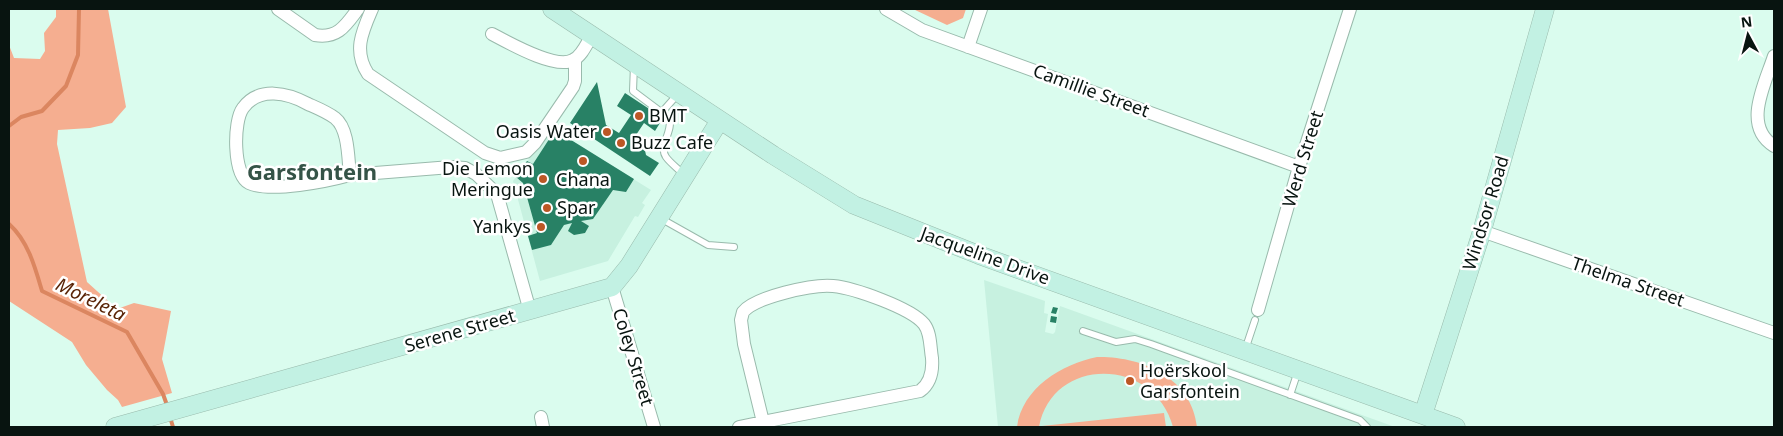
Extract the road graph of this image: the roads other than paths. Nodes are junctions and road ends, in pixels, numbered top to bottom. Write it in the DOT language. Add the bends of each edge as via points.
graph roads {
  1 [pos="278,9"];
  2 [pos="358,9"];
  3 [pos="372,9"];
  4 [pos="552,9"];
  5 [pos="886,9"];
  6 [pos="980,9"];
  7 [pos="1350,9"];
  8 [pos="1545,9"];
  9 [pos="492,34"];
  10 [pos="592,35"];
  11 [pos="968,47"];
  12 [pos="1774,56"];
  13 [pos="575,60"];
  14 [pos="634,63"];
  15 [pos="679,93"];
  16 [pos="662,112"];
  17 [pos="720,120"];
  18 [pos="1774,146"];
  19 [pos="1299,167"];
  20 [pos="350,175"];
  21 [pos="685,176"];
  22 [pos="659,217"];
  23 [pos="1482,231"];
  24 [pos="734,247"];
  25 [pos="612,287"];
  26 [pos="530,311"];
  27 [pos="1256,315"];
  28 [pos="1083,330"];
  29 [pos="1774,333"];
  30 [pos="1245,351"];
  31 [pos="1298,371"];
  32 [pos="1290,395"];
  33 [pos="1423,415"];
  34 [pos="763,422"];
  35 [pos="120,426"];
  36 [pos="654,427"];
  37 [pos="739,427"];
  38 [pos="1367,427"];
  39 [pos="1456,427"];
  1 -- 2 [label="street" via="321,36 343,30"];
  3 -- 13 [label="street" via="363,30 360,49 360,62 368,74 485,153 500,158 526,152 535,143 573,87"];
  4 -- 10 [label="street, Jacqueline Drive"];
  5 -- 11 [label="street, Camillie Street" via="922,30"];
  6 -- 11 [label="street"];
  7 -- 19 [label="street, Werd Street"];
  8 -- 23 [label="street, Windsor Road"];
  9 -- 13 [label="street" via="529,52 564,63"];
  10 -- 13 [label="street"];
  10 -- 14 [label="street, Jacqueline Drive"];
  11 -- 19 [label="street, Camillie Street"];
  12 -- 18 [label="street" via="1757,116 1762,136"];
  14 -- 15 [label="street, Jacqueline Drive"];
  14 -- 16 [label="lane" via="633,90"];
  15 -- 16 [label="lane"];
  15 -- 17 [label="street, Jacqueline Drive"];
  16 -- 21 [label="lane" via="671,123 664,146 665,156"];
  17 -- 21 [label="street"];
  17 -- 30 [label="street, Jacqueline Drive" via="831,192 888,220"];
  19 -- 27 [label="street, Werd Street"];
  20 -- 20 [label="street" via="342,127 334,117 284,93 260,96 243,107 236,131 239,169 250,183 278,186"];
  20 -- 26 [label="street" via="451,167 465,168 476,174 497,194"];
  21 -- 22 [label="street"];
  22 -- 24 [label="lane" via="708,245"];
  22 -- 25 [label="street"];
  23 -- 29 [label="street, Thelma Street"];
  23 -- 33 [label="street, Windsor Road"];
  25 -- 26 [label="street, Serene Street"];
  25 -- 36 [label="street, Coley Street"];
  26 -- 35 [label="street, Serene Street"];
  27 -- 30 [label="lane"];
  28 -- 32 [label="lane" via="1116,342 1135,339"];
  30 -- 31 [label="street, Jacqueline Drive"];
  31 -- 32 [label="lane"];
  31 -- 33 [label="street, Jacqueline Drive"];
  32 -- 38 [label="lane" via="1360,420"];
  33 -- 39 [label="street, Jacqueline Drive"];
  34 -- 34 [label="street" via="920,392 926,387 932,371 930,339 924,325 897,306 836,286 814,287 753,303 743,312 741,328"];
  34 -- 37 [label="street"];
}
